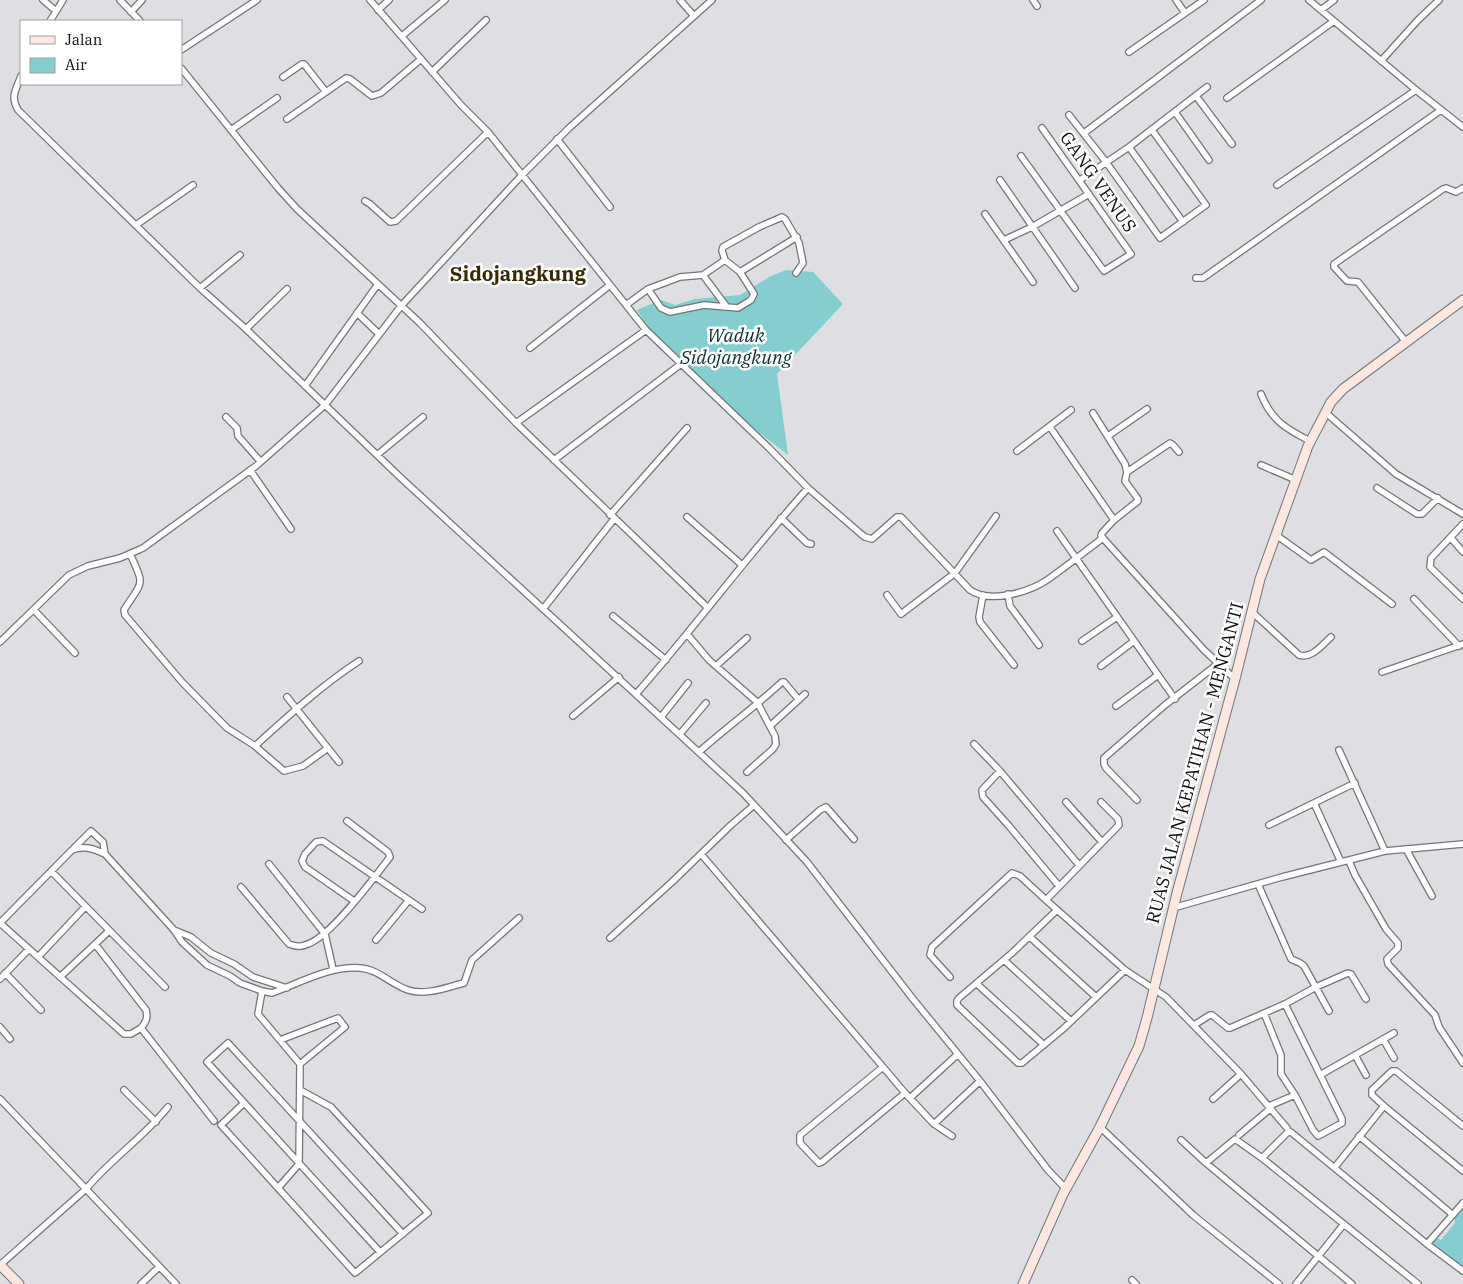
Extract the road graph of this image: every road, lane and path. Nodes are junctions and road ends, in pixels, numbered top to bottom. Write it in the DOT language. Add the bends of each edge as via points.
graph roads {
  1 [pos="42,0"];
  2 [pos="63,0"];
  3 [pos="120,0"];
  4 [pos="142,0"];
  5 [pos="257,0"];
  6 [pos="370,0"];
  7 [pos="389,0"];
  8 [pos="445,0"];
  9 [pos="680,0"];
  10 [pos="712,0"];
  11 [pos="1033,0"];
  12 [pos="1176,0"];
  13 [pos="1204,0"];
  14 [pos="1261,0"];
  15 [pos="1309,0"];
  16 [pos="1334,0"];
  17 [pos="1439,0"];
  18 [pos="1037,6"];
  19 [pos="378,10"];
  20 [pos="1322,10"];
  21 [pos="56,11"];
  22 [pos="131,12"];
  23 [pos="1184,13"];
  24 [pos="694,16"];
  25 [pos="51,20"];
  26 [pos="139,20"];
  27 [pos="486,20"];
  28 [pos="1334,21"];
  29 [pos="402,36"];
  30 [pos="182,49"];
  31 [pos="1129,52"];
  32 [pos="421,59"];
  33 [pos="1381,61"];
  34 [pos="182,69"];
  35 [pos="432,72"];
  36 [pos="283,77"];
  37 [pos="20,79"];
  38 [pos="1207,86"];
  39 [pos="1416,90"];
  40 [pos="326,92"];
  41 [pos="1196,96"];
  42 [pos="277,98"];
  43 [pos="1226,98"];
  44 [pos="1442,110"];
  45 [pos="1175,112"];
  46 [pos="1069,115"];
  47 [pos="286,120"];
  48 [pos="1463,127"];
  49 [pos="1042,128"];
  50 [pos="232,130"];
  51 [pos="1152,130"];
  52 [pos="488,132"];
  53 [pos="1084,133"];
  54 [pos="558,139"];
  55 [pos="1232,144"];
  56 [pos="1129,147"];
  57 [pos="1021,156"];
  58 [pos="1209,160"];
  59 [pos="1106,162"];
  60 [pos="522,175"];
  61 [pos="1000,180"];
  62 [pos="1080,180"];
  63 [pos="193,185"];
  64 [pos="1276,185"];
  65 [pos="1463,188"];
  66 [pos="1089,194"];
  67 [pos="365,201"];
  68 [pos="610,207"];
  69 [pos="1061,210"];
  70 [pos="985,214"];
  71 [pos="1183,222"];
  72 [pos="136,225"];
  73 [pos="1032,227"];
  74 [pos="797,237"];
  75 [pos="1004,240"];
  76 [pos="240,255"];
  77 [pos="725,260"];
  78 [pos="740,272"];
  79 [pos="796,272"];
  80 [pos="703,276"];
  81 [pos="1196,278"];
  82 [pos="1033,282"];
  83 [pos="378,284"];
  84 [pos="610,285"];
  85 [pos="200,288"];
  86 [pos="1076,288"];
  87 [pos="287,289"];
  88 [pos="648,289"];
  89 [pos="1463,300"];
  90 [pos="626,305"];
  91 [pos="401,306"];
  92 [pos="726,306"];
  93 [pos="357,313"];
  94 [pos="246,330"];
  95 [pos="646,330"];
  96 [pos="378,334"];
  97 [pos="1406,342"];
  98 [pos="530,348"];
  99 [pos="681,364"];
  100 [pos="305,386"];
  101 [pos="1261,394"];
  102 [pos="325,406"];
  103 [pos="1148,409"];
  104 [pos="1071,410"];
  105 [pos="1326,412"];
  106 [pos="1093,413"];
  107 [pos="226,417"];
  108 [pos="423,417"];
  109 [pos="516,423"];
  110 [pos="1050,427"];
  111 [pos="687,428"];
  112 [pos="1108,436"];
  113 [pos="1310,441"];
  114 [pos="1017,451"];
  115 [pos="1179,452"];
  116 [pos="377,455"];
  117 [pos="554,460"];
  118 [pos="260,461"];
  119 [pos="1261,465"];
  120 [pos="250,470"];
  121 [pos="1127,472"];
  122 [pos="1296,480"];
  123 [pos="808,488"];
  124 [pos="1377,488"];
  125 [pos="1438,498"];
  126 [pos="1463,514"];
  127 [pos="996,516"];
  128 [pos="612,517"];
  129 [pos="687,517"];
  130 [pos="781,518"];
  131 [pos="1114,520"];
  132 [pos="1463,524"];
  133 [pos="291,529"];
  134 [pos="1057,531"];
  135 [pos="1276,535"];
  136 [pos="1103,538"];
  137 [pos="1451,538"];
  138 [pos="811,544"];
  139 [pos="1463,552"];
  140 [pos="130,554"];
  141 [pos="1075,558"];
  142 [pos="742,565"];
  143 [pos="955,573"];
  144 [pos="887,594"];
  145 [pos="1008,594"];
  146 [pos="983,595"];
  147 [pos="1414,599"];
  148 [pos="1463,599"];
  149 [pos="1392,604"];
  150 [pos="707,608"];
  151 [pos="543,609"];
  152 [pos="34,610"];
  153 [pos="1252,612"];
  154 [pos="613,616"];
  155 [pos="1117,617"];
  156 [pos="687,634"];
  157 [pos="1332,637"];
  158 [pos="747,638"];
  159 [pos="1082,641"];
  160 [pos="1134,641"];
  161 [pos="0,642"];
  162 [pos="1039,645"];
  163 [pos="1461,645"];
  164 [pos="75,653"];
  165 [pos="359,660"];
  166 [pos="666,660"];
  167 [pos="1014,664"];
  168 [pos="1219,664"];
  169 [pos="716,666"];
  170 [pos="1101,666"];
  171 [pos="1382,672"];
  172 [pos="1158,675"];
  173 [pos="618,677"];
  174 [pos="1235,679"];
  175 [pos="688,683"];
  176 [pos="636,694"];
  177 [pos="805,694"];
  178 [pos="287,697"];
  179 [pos="1175,699"];
  180 [pos="799,700"];
  181 [pos="706,703"];
  182 [pos="758,704"];
  183 [pos="1116,706"];
  184 [pos="296,708"];
  185 [pos="573,716"];
  186 [pos="661,717"];
  187 [pos="770,726"];
  188 [pos="680,734"];
  189 [pos="974,744"];
  190 [pos="255,746"];
  191 [pos="328,748"];
  192 [pos="1339,750"];
  193 [pos="700,752"];
  194 [pos="339,762"];
  195 [pos="1000,771"];
  196 [pos="747,772"];
  197 [pos="1355,783"];
  198 [pos="1137,800"];
  199 [pos="1066,802"];
  200 [pos="1101,802"];
  201 [pos="1314,803"];
  202 [pos="754,806"];
  203 [pos="347,821"];
  204 [pos="1269,825"];
  205 [pos="854,839"];
  206 [pos="786,840"];
  207 [pos="1102,842"];
  208 [pos="1463,844"];
  209 [pos="1406,849"];
  210 [pos="72,850"];
  211 [pos="1385,851"];
  212 [pos="105,854"];
  213 [pos="701,854"];
  214 [pos="1349,861"];
  215 [pos="1341,862"];
  216 [pos="269,864"];
  217 [pos="1079,865"];
  218 [pos="51,872"];
  219 [pos="375,877"];
  220 [pos="1258,884"];
  221 [pos="1059,886"];
  222 [pos="241,887"];
  223 [pos="1432,896"];
  224 [pos="409,900"];
  225 [pos="1046,900"];
  226 [pos="354,901"];
  227 [pos="86,907"];
  228 [pos="1173,908"];
  229 [pos="422,909"];
  230 [pos="1057,910"];
  231 [pos="519,918"];
  232 [pos="0,923"];
  233 [pos="109,930"];
  234 [pos="174,930"];
  235 [pos="325,934"];
  236 [pos="1030,937"];
  237 [pos="610,938"];
  238 [pos="376,940"];
  239 [pos="95,944"];
  240 [pos="29,949"];
  241 [pos="38,957"];
  242 [pos="1004,960"];
  243 [pos="234,964"];
  244 [pos="333,969"];
  245 [pos="1125,970"];
  246 [pos="5,973"];
  247 [pos="230,976"];
  248 [pos="60,977"];
  249 [pos="950,977"];
  250 [pos="0,978"];
  251 [pos="977,984"];
  252 [pos="1316,987"];
  253 [pos="165,988"];
  254 [pos="287,988"];
  255 [pos="1154,988"];
  256 [pos="262,991"];
  257 [pos="1096,997"];
  258 [pos="1366,999"];
  259 [pos="1285,1004"];
  260 [pos="40,1010"];
  261 [pos="1330,1011"];
  262 [pos="1264,1013"];
  263 [pos="1071,1021"];
  264 [pos="1194,1025"];
  265 [pos="0,1027"];
  266 [pos="141,1028"];
  267 [pos="1394,1033"];
  268 [pos="10,1039"];
  269 [pos="280,1040"];
  270 [pos="1383,1040"];
  271 [pos="1044,1045"];
  272 [pos="958,1054"];
  273 [pos="1355,1055"];
  274 [pos="1394,1058"];
  275 [pos="1463,1063"];
  276 [pos="300,1064"];
  277 [pos="883,1067"];
  278 [pos="1240,1074"];
  279 [pos="1320,1075"];
  280 [pos="1366,1075"];
  281 [pos="980,1081"];
  282 [pos="124,1090"];
  283 [pos="300,1090"];
  284 [pos="905,1093"];
  285 [pos="1295,1095"];
  286 [pos="910,1098"];
  287 [pos="1213,1099"];
  288 [pos="0,1100"];
  289 [pos="244,1103"];
  290 [pos="1384,1106"];
  291 [pos="168,1107"];
  292 [pos="1270,1107"];
  293 [pos="300,1120"];
  294 [pos="214,1121"];
  295 [pos="156,1122"];
  296 [pos="934,1124"];
  297 [pos="1463,1126"];
  298 [pos="1100,1127"];
  299 [pos="1287,1128"];
  300 [pos="1239,1135"];
  301 [pos="952,1136"];
  302 [pos="1359,1136"];
  303 [pos="1181,1140"];
  304 [pos="1262,1158"];
  305 [pos="299,1164"];
  306 [pos="1206,1164"];
  307 [pos="1335,1167"];
  308 [pos="1463,1171"];
  309 [pos="278,1188"];
  310 [pos="86,1189"];
  311 [pos="1066,1189"];
  312 [pos="1463,1203"];
  313 [pos="1454,1215"];
  314 [pos="1344,1224"];
  315 [pos="403,1234"];
  316 [pos="1427,1244"];
  317 [pos="380,1252"];
  318 [pos="1318,1256"];
  319 [pos="0,1265"];
  320 [pos="159,1267"];
  321 [pos="1463,1271"];
  322 [pos="19,1284"];
  323 [pos="141,1284"];
  324 [pos="176,1284"];
  325 [pos="1023,1284"];
  326 [pos="1279,1284"];
  327 [pos="1296,1284"];
  328 [pos="1352,1284"];
  329 [pos="1418,1284"];
  1 -- 21 [label="street"];
  2 -- 21 [label="street"];
  3 -- 22 [label="street"];
  4 -- 22 [label="street"];
  5 -- 30 [label="street"];
  6 -- 19 [label="street"];
  7 -- 19 [label="street"];
  8 -- 29 [label="street"];
  9 -- 24 [label="street"];
  10 -- 24 [label="street"];
  11 -- 18 [label="street"];
  12 -- 23 [label="street"];
  13 -- 23 [label="street"];
  14 -- 53 [label="street"];
  15 -- 20 [label="street"];
  16 -- 20 [label="street"];
  17 -- 33 [label="street"];
  19 -- 29 [label="street"];
  20 -- 28 [label="street"];
  21 -- 25 [label="street"];
  22 -- 26 [label="street"];
  23 -- 31 [label="street"];
  24 -- 54 [label="street"];
  27 -- 35 [label="street"];
  28 -- 33 [label="street"];
  28 -- 43 [label="street"];
  29 -- 32 [label="street"];
  32 -- 35 [label="street"];
  32 -- 40 [label="street" via="376,95 372,96 346,78"];
  33 -- 39 [label="street"];
  34 -- 50 [label="street"];
  35 -- 52 [label="street"];
  36 -- 40 [label="street" via="304,64"];
  37 -- 72 [label="street" via="13,102 18,110"];
  38 -- 41 [label="street"];
  39 -- 44 [label="street"];
  39 -- 64 [label="street"];
  40 -- 47 [label="street"];
  41 -- 45 [label="street"];
  41 -- 55 [label="street"];
  42 -- 50 [label="street"];
  44 -- 48 [label="street"];
  44 -- 81 [label="street" via="1203,278"];
  45 -- 51 [label="street"];
  45 -- 58 [label="street"];
  46 -- 53 [label="street"];
  49 -- 62 [label="street, GANG VENUS"];
  50 -- 83 [label="street" via="297,209"];
  51 -- 56 [label="street"];
  51 -- 71 [label="street" via="1206,205"];
  52 -- 60 [label="street"];
  52 -- 67 [label="street" via="396,221 390,222"];
  53 -- 59 [label="street"];
  54 -- 60 [label="street"];
  54 -- 68 [label="street"];
  56 -- 59 [label="street"];
  56 -- 71 [label="street"];
  57 -- 69 [label="street"];
  59 -- 62 [label="street"];
  59 -- 71 [label="street" via="1160,238"];
  60 -- 84 [label="street"];
  60 -- 91 [label="street"];
  61 -- 73 [label="street"];
  62 -- 66 [label="street, GANG VENUS"];
  63 -- 72 [label="street"];
  65 -- 97 [label="street" via="1456,192 1443,189 1334,264 1347,281 1358,282"];
  66 -- 69 [label="street"];
  66 -- 69 [label="street, GANG VENUS" via="1131,254 1104,271"];
  69 -- 73 [label="street"];
  70 -- 75 [label="street"];
  72 -- 85 [label="street"];
  73 -- 75 [label="street"];
  73 -- 86 [label="street"];
  74 -- 77 [label="street" via="785,219 780,217 723,247"];
  74 -- 78 [label="street"];
  74 -- 79 [label="street" via="803,263"];
  75 -- 82 [label="street"];
  76 -- 85 [label="street"];
  77 -- 78 [label="street"];
  77 -- 80 [label="street"];
  78 -- 92 [label="street" via="754,294 753,298 738,308"];
  80 -- 88 [label="street" via="680,277"];
  80 -- 92 [label="street"];
  83 -- 91 [label="street"];
  83 -- 93 [label="street"];
  84 -- 90 [label="street"];
  84 -- 98 [label="street"];
  85 -- 94 [label="street"];
  87 -- 94 [label="street"];
  88 -- 90 [label="street"];
  88 -- 92 [label="street" via="661,308 670,312 704,305"];
  89 -- 97 [label="main road, RUAS JALAN KEPATIHAN - MENGANTI"];
  90 -- 95 [label="street"];
  91 -- 96 [label="street"];
  91 -- 109 [label="street"];
  93 -- 96 [label="street"];
  93 -- 100 [label="street"];
  94 -- 100 [label="street"];
  95 -- 99 [label="street"];
  95 -- 109 [label="street"];
  96 -- 102 [label="street"];
  97 -- 105 [label="main road, RUAS JALAN KEPATIHAN - MENGANTI" via="1343,389"];
  99 -- 117 [label="street"];
  99 -- 123 [label="street"];
  100 -- 102 [label="street"];
  101 -- 113 [label="street" via="1281,424"];
  102 -- 116 [label="street"];
  102 -- 118 [label="street"];
  103 -- 112 [label="street"];
  104 -- 110 [label="street"];
  105 -- 113 [label="main road, RUAS JALAN KEPATIHAN - MENGANTI"];
  105 -- 125 [label="street" via="1396,474"];
  106 -- 112 [label="street"];
  107 -- 118 [label="street"];
  108 -- 116 [label="street"];
  109 -- 117 [label="street"];
  110 -- 114 [label="street"];
  110 -- 131 [label="street"];
  111 -- 128 [label="street"];
  112 -- 121 [label="street"];
  113 -- 122 [label="main road, RUAS JALAN KEPATIHAN - MENGANTI"];
  115 -- 121 [label="street" via="1170,443"];
  116 -- 151 [label="street"];
  117 -- 128 [label="street"];
  118 -- 120 [label="street"];
  119 -- 122 [label="street"];
  120 -- 133 [label="street"];
  120 -- 140 [label="street" via="143,548"];
  121 -- 131 [label="street" via="1125,481 1138,501"];
  122 -- 135 [label="main road, RUAS JALAN KEPATIHAN - MENGANTI"];
  123 -- 130 [label="street"];
  123 -- 143 [label="street" via="865,538 872,538 901,517"];
  124 -- 125 [label="street" via="1417,514 1422,514"];
  125 -- 126 [label="street"];
  127 -- 143 [label="street"];
  128 -- 150 [label="street"];
  128 -- 151 [label="street"];
  129 -- 142 [label="street"];
  130 -- 138 [label="street"];
  130 -- 142 [label="street"];
  131 -- 136 [label="street" via="1101,534"];
  132 -- 137 [label="street"];
  134 -- 141 [label="street"];
  135 -- 149 [label="street" via="1311,560 1324,552"];
  135 -- 153 [label="main road, RUAS JALAN KEPATIHAN - MENGANTI"];
  136 -- 141 [label="street"];
  136 -- 168 [label="street"];
  137 -- 139 [label="street"];
  137 -- 148 [label="street" via="1431,558 1430,567"];
  140 -- 152 [label="street" via="68,575"];
  140 -- 190 [label="street" via="141,580 140,587 124,610 125,615 182,682 227,728"];
  141 -- 145 [label="street" via="1046,581"];
  141 -- 155 [label="street"];
  142 -- 150 [label="street"];
  143 -- 144 [label="street" via="902,614"];
  143 -- 146 [label="street" via="970,590"];
  145 -- 146 [label="street"];
  145 -- 162 [label="street" via="1010,606"];
  146 -- 167 [label="street" via="980,622"];
  147 -- 163 [label="street"];
  150 -- 156 [label="street"];
  151 -- 173 [label="street"];
  152 -- 161 [label="street"];
  152 -- 164 [label="street"];
  153 -- 157 [label="street" via="1305,657"];
  153 -- 174 [label="main road, RUAS JALAN KEPATIHAN - MENGANTI"];
  154 -- 166 [label="street"];
  155 -- 159 [label="street"];
  155 -- 160 [label="street"];
  156 -- 166 [label="street"];
  156 -- 169 [label="street"];
  158 -- 169 [label="street"];
  160 -- 170 [label="street"];
  160 -- 172 [label="street"];
  163 -- 171 [label="street"];
  165 -- 184 [label="street"];
  166 -- 176 [label="street"];
  168 -- 174 [label="street"];
  168 -- 179 [label="street"];
  169 -- 182 [label="street"];
  172 -- 179 [label="street"];
  172 -- 183 [label="street"];
  173 -- 176 [label="street"];
  173 -- 185 [label="street"];
  174 -- 228 [label="main road, RUAS JALAN KEPATIHAN - MENGANTI"];
  175 -- 186 [label="street"];
  176 -- 186 [label="street"];
  177 -- 180 [label="street"];
  178 -- 184 [label="street"];
  179 -- 198 [label="street" via="1120,742 1103,760 1106,768"];
  180 -- 182 [label="street" via="784,682"];
  180 -- 187 [label="street"];
  181 -- 188 [label="street"];
  182 -- 187 [label="street"];
  182 -- 193 [label="street"];
  184 -- 190 [label="street"];
  184 -- 191 [label="street"];
  186 -- 188 [label="street"];
  187 -- 196 [label="street" via="776,736 776,744"];
  188 -- 193 [label="street"];
  189 -- 195 [label="street"];
  190 -- 191 [label="street" via="284,771 303,766"];
  191 -- 194 [label="street"];
  192 -- 197 [label="street"];
  193 -- 202 [label="street"];
  195 -- 217 [label="street"];
  195 -- 221 [label="street" via="982,790 983,797"];
  197 -- 201 [label="street"];
  197 -- 211 [label="street"];
  199 -- 207 [label="street"];
  200 -- 207 [label="street" via="1120,823"];
  201 -- 204 [label="street"];
  201 -- 215 [label="street"];
  202 -- 206 [label="street"];
  202 -- 213 [label="street"];
  203 -- 219 [label="street" via="388,852 390,857"];
  205 -- 206 [label="street" via="826,807"];
  206 -- 272 [label="street" via="807,862"];
  207 -- 217 [label="street"];
  208 -- 209 [label="street"];
  209 -- 211 [label="street"];
  209 -- 223 [label="street"];
  210 -- 212 [label="street" via="93,848"];
  210 -- 212 [label="street" via="91,831 103,842"];
  210 -- 218 [label="street"];
  211 -- 214 [label="street"];
  212 -- 234 [label="street"];
  213 -- 237 [label="street"];
  213 -- 277 [label="street"];
  214 -- 215 [label="street"];
  214 -- 275 [label="street" via="1386,929 1398,943 1398,948 1387,959 1388,964 1435,1015 1439,1027"];
  215 -- 220 [label="street"];
  216 -- 235 [label="street"];
  217 -- 221 [label="street"];
  218 -- 227 [label="street"];
  218 -- 232 [label="street"];
  219 -- 224 [label="street"];
  219 -- 226 [label="street"];
  219 -- 226 [label="street" via="323,841 316,842 305,854 302,861 305,867"];
  220 -- 228 [label="street"];
  220 -- 252 [label="street" via="1291,959 1302,964"];
  221 -- 225 [label="street"];
  222 -- 235 [label="street" via="290,944 298,947 310,944"];
  224 -- 229 [label="street"];
  224 -- 238 [label="street"];
  225 -- 230 [label="street"];
  225 -- 249 [label="street" via="1020,876 1012,873 932,947 930,955"];
  226 -- 235 [label="street"];
  227 -- 233 [label="street"];
  227 -- 241 [label="street"];
  228 -- 255 [label="main road, RUAS JALAN KEPATIHAN - MENGANTI"];
  230 -- 236 [label="street"];
  230 -- 245 [label="street"];
  231 -- 244 [label="street" via="472,960 464,983 424,992 408,990 361,968"];
  232 -- 240 [label="street"];
  233 -- 239 [label="street"];
  233 -- 253 [label="street"];
  234 -- 243 [label="street" via="192,937 211,953"];
  234 -- 247 [label="street" via="207,966"];
  235 -- 244 [label="street"];
  236 -- 242 [label="street"];
  236 -- 257 [label="street"];
  239 -- 248 [label="street"];
  239 -- 266 [label="street" via="146,1010 146,1022"];
  240 -- 241 [label="street"];
  240 -- 246 [label="street"];
  241 -- 248 [label="street"];
  242 -- 251 [label="street"];
  242 -- 263 [label="street"];
  243 -- 247 [label="street"];
  243 -- 254 [label="street" via="253,977"];
  244 -- 254 [label="street"];
  245 -- 255 [label="street"];
  245 -- 257 [label="street"];
  246 -- 250 [label="street"];
  246 -- 260 [label="street"];
  247 -- 256 [label="street"];
  248 -- 266 [label="street" via="124,1034"];
  251 -- 271 [label="street"];
  251 -- 271 [label="street" via="959,998 957,1005 1018,1063"];
  252 -- 258 [label="street" via="1348,973"];
  252 -- 259 [label="street"];
  252 -- 261 [label="street"];
  254 -- 256 [label="street" via="272,993"];
  255 -- 264 [label="street"];
  255 -- 298 [label="main road, RUAS JALAN KEPATIHAN - MENGANTI" via="1138,1046"];
  256 -- 269 [label="street" via="258,1014"];
  257 -- 263 [label="street"];
  259 -- 262 [label="street"];
  259 -- 279 [label="street"];
  262 -- 264 [label="street" via="1228,1028 1212,1015"];
  262 -- 285 [label="street" via="1281,1055 1281,1074"];
  263 -- 271 [label="street"];
  264 -- 278 [label="street"];
  265 -- 268 [label="street"];
  266 -- 294 [label="street"];
  267 -- 270 [label="street"];
  269 -- 276 [label="street"];
  269 -- 276 [label="street" via="338,1018 345,1027"];
  270 -- 273 [label="street"];
  270 -- 274 [label="street"];
  272 -- 281 [label="street"];
  272 -- 286 [label="street"];
  273 -- 279 [label="street"];
  273 -- 280 [label="street"];
  276 -- 283 [label="street"];
  277 -- 284 [label="street"];
  277 -- 284 [label="street" via="800,1135 800,1143 822,1162"];
  278 -- 287 [label="street"];
  278 -- 292 [label="street"];
  279 -- 285 [label="street" via="1342,1123 1318,1136"];
  281 -- 296 [label="street"];
  281 -- 311 [label="street"];
  282 -- 295 [label="street"];
  283 -- 293 [label="street"];
  283 -- 315 [label="street" via="332,1107 428,1213"];
  284 -- 286 [label="street"];
  285 -- 292 [label="street"];
  286 -- 296 [label="street"];
  288 -- 310 [label="street"];
  289 -- 293 [label="street" via="206,1062 228,1043"];
  289 -- 305 [label="street"];
  289 -- 309 [label="street" via="221,1125"];
  290 -- 297 [label="street" via="1371,1092 1392,1071 1396,1071"];
  290 -- 302 [label="street"];
  290 -- 308 [label="street"];
  291 -- 295 [label="street"];
  292 -- 299 [label="street"];
  292 -- 300 [label="street"];
  293 -- 305 [label="street"];
  293 -- 315 [label="street"];
  295 -- 310 [label="street" via="125,1148"];
  296 -- 301 [label="street"];
  298 -- 311 [label="main road, RUAS JALAN KEPATIHAN - MENGANTI"];
  298 -- 326 [label="street" via="1193,1215"];
  302 -- 307 [label="street"];
  302 -- 313 [label="street"];
  303 -- 306 [label="street"];
  304 -- 306 [label="street" via="1235,1139"];
  304 -- 307 [label="street" via="1290,1131"];
  304 -- 314 [label="street"];
  305 -- 309 [label="street"];
  305 -- 317 [label="street"];
  306 -- 318 [label="street"];
  307 -- 316 [label="street"];
  309 -- 317 [label="street" via="355,1274"];
  310 -- 319 [label="street"];
  310 -- 320 [label="street"];
  311 -- 325 [label="main road, RUAS JALAN KEPATIHAN - MENGANTI"];
  312 -- 313 [label="street"];
  313 -- 316 [label="street"];
  314 -- 318 [label="street"];
  314 -- 329 [label="street"];
  315 -- 317 [label="street"];
  316 -- 321 [label="street"];
  318 -- 327 [label="street"];
  318 -- 328 [label="street"];
  319 -- 322 [label="main road"];
  320 -- 323 [label="street"];
  320 -- 324 [label="street"];
}
